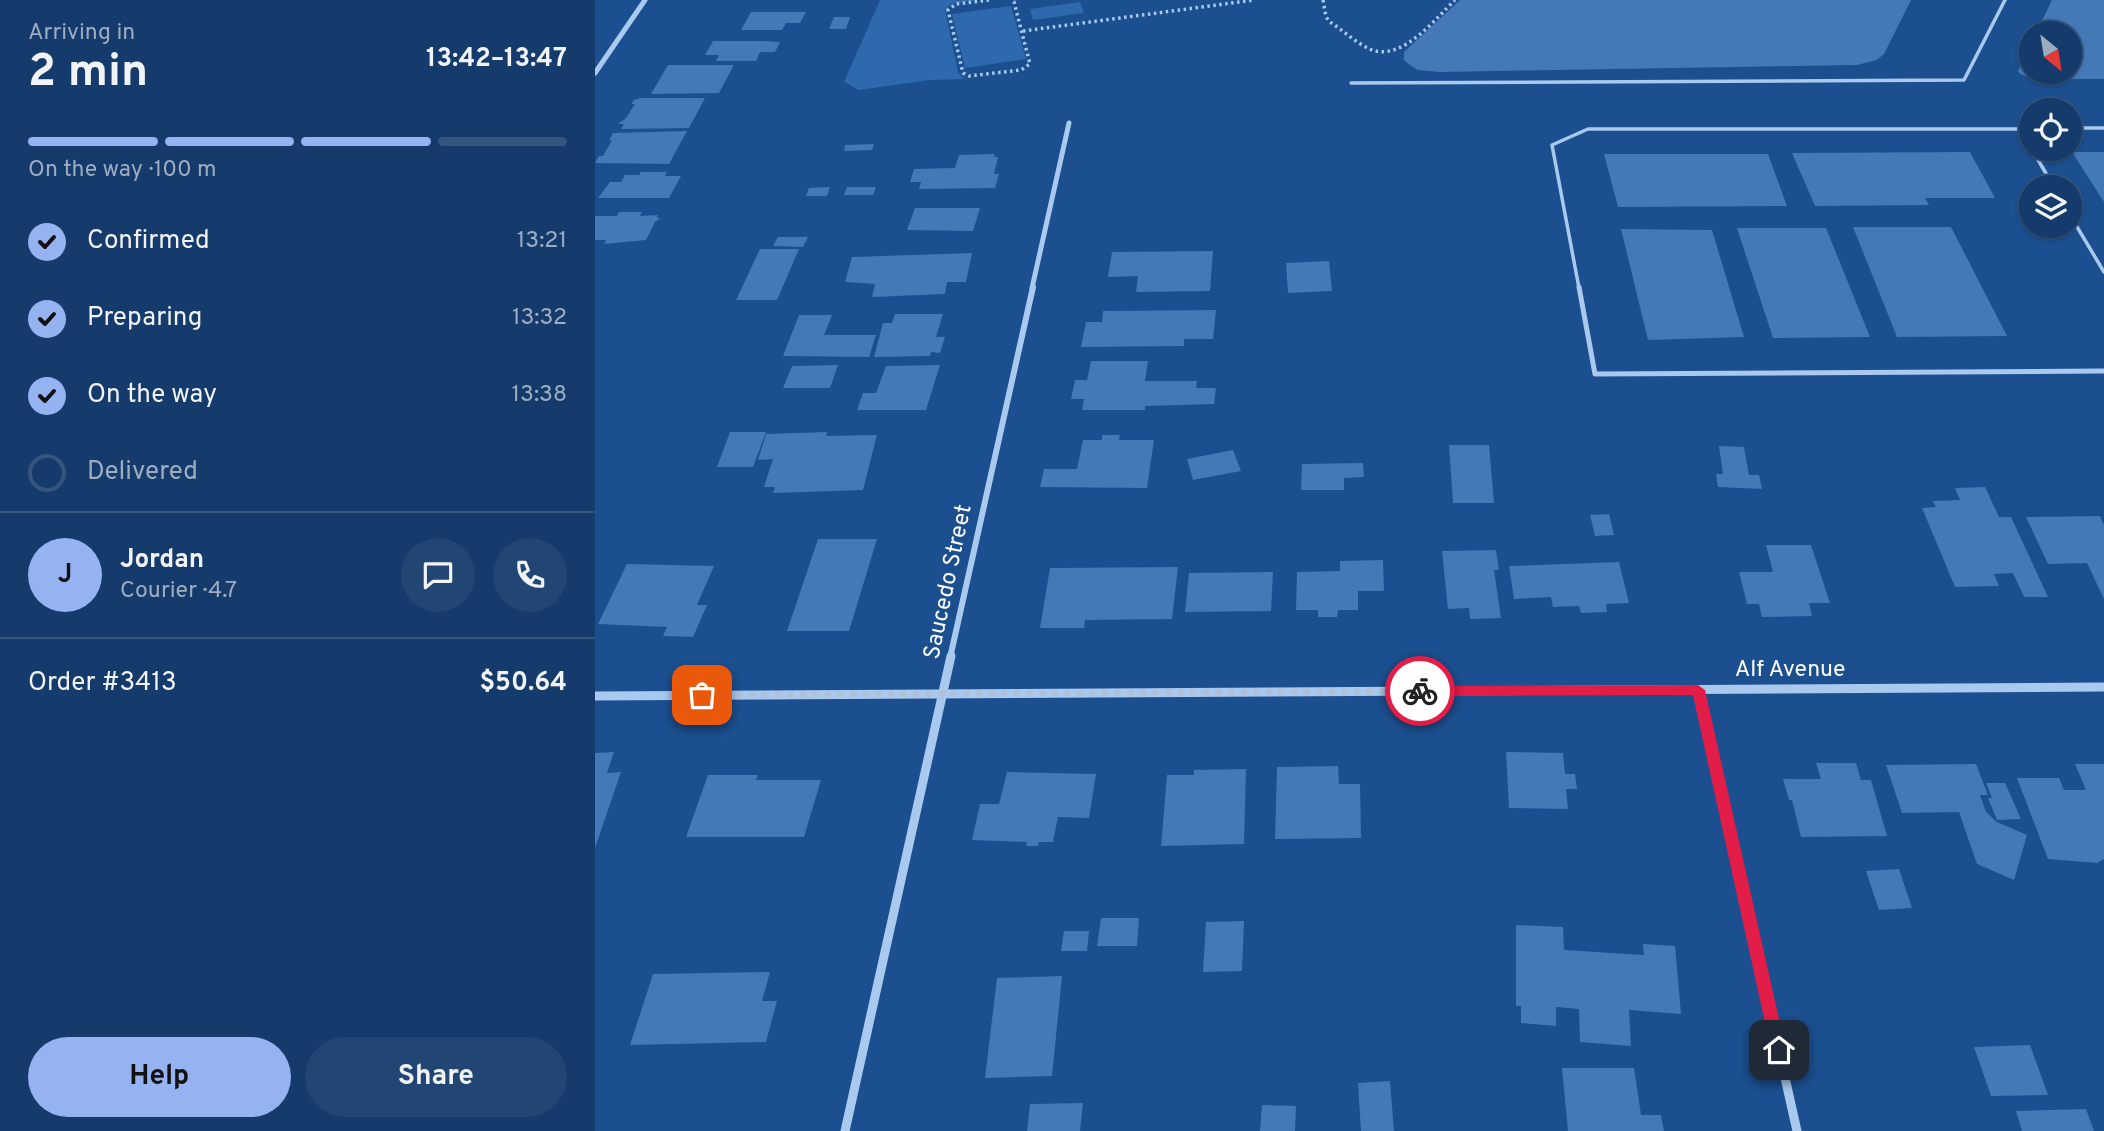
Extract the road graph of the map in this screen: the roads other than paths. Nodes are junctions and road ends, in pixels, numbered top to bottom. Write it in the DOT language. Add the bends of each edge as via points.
graph roads {
  1 [pos="645,0"];
  2 [pos="2004,0"];
  3 [pos="595,73"];
  4 [pos="1351,83"];
  5 [pos="1069,123"];
  6 [pos="2082,128"];
  7 [pos="2104,128"];
  8 [pos="2019,129"];
  9 [pos="2082,235"];
  10 [pos="2104,272"];
  11 [pos="2104,371"];
  12 [pos="2104,687"];
  13 [pos="1698,690"];
  14 [pos="944,694"];
  15 [pos="595,696"];
  16 [pos="845,1131"];
  17 [pos="1797,1131"];
  1 -- 3 [label="street"];
  2 -- 4 [label="lane" via="1964,80"];
  5 -- 14 [label="street, Saucedo Street"];
  6 -- 7 [label="lane"];
  8 -- 11 [label="lane" via="1588,129 1552,145 1595,374"];
  9 -- 10 [label="lane"];
  12 -- 13 [label="street, Alf Avenue"];
  13 -- 14 [label="street, Alf Avenue"];
  13 -- 17 [label="street"];
  14 -- 15 [label="street, Alf Avenue"];
  14 -- 16 [label="street, Saucedo Street"];
}
